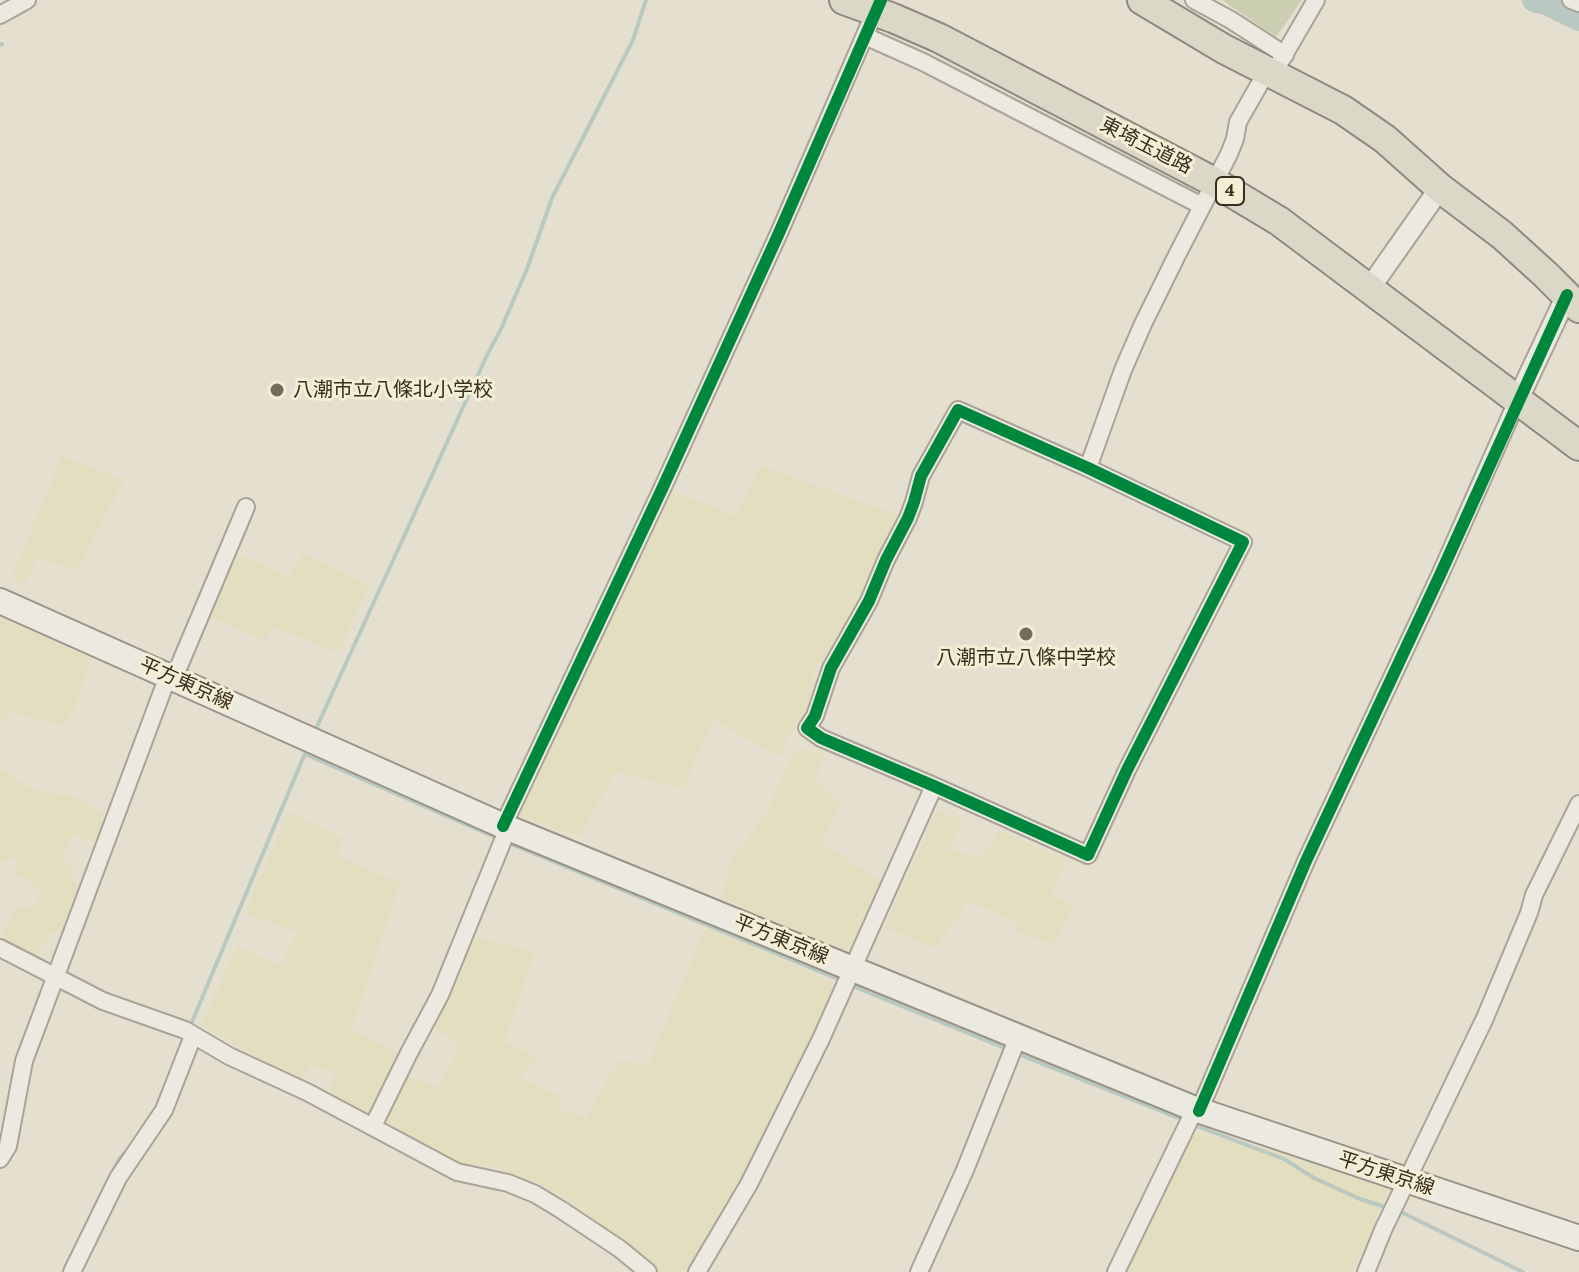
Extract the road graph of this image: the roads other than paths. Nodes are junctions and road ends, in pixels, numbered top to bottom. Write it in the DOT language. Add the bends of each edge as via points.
graph roads {
  1 [pos="27,0"];
  2 [pos="844,0"];
  3 [pos="1142,0"];
  4 [pos="1194,0"];
  5 [pos="1316,0"];
  6 [pos="1571,0"];
  7 [pos="1579,3"];
  8 [pos="0,15"];
  9 [pos="874,16"];
  10 [pos="1275,67"];
  11 [pos="1440,188"];
  12 [pos="1208,194"];
  13 [pos="1369,289"];
  14 [pos="1573,302"];
  15 [pos="1518,399"];
  16 [pos="1579,446"];
  17 [pos="1088,468"];
  18 [pos="246,507"];
  19 [pos="0,601"];
  20 [pos="171,677"];
  21 [pos="934,786"];
  22 [pos="1579,804"];
  23 [pos="506,827"];
  24 [pos="0,948"];
  25 [pos="852,968"];
  26 [pos="55,977"];
  27 [pos="193,1036"];
  28 [pos="1018,1037"];
  29 [pos="1197,1110"];
  30 [pos="373,1126"];
  31 [pos="0,1159"];
  32 [pos="1407,1181"];
  33 [pos="1579,1238"];
  34 [pos="72,1272"];
  35 [pos="648,1272"];
  36 [pos="697,1272"];
  37 [pos="919,1272"];
  38 [pos="1116,1272"];
  39 [pos="1366,1272"];
  1 -- 8 [label="street"];
  2 -- 9 [label="highway, 東埼玉道路 / 4"];
  3 -- 10 [label="highway" via="1224,49"];
  4 -- 10 [label="street" via="1231,20"];
  5 -- 10 [label="street"];
  6 -- 7 [label="street"];
  9 -- 12 [label="highway, 東埼玉道路 / 4" via="939,38"];
  9 -- 23 [label="street"];
  10 -- 11 [label="highway" via="1385,139"];
  10 -- 12 [label="street" via="1238,122"];
  11 -- 13 [label="street"];
  11 -- 14 [label="highway" via="1502,235"];
  12 -- 13 [label="highway, 東埼玉道路 / 4" via="1279,221"];
  12 -- 17 [label="street" via="1143,324"];
  13 -- 15 [label="highway, 東埼玉道路 / 4"];
  14 -- 15 [label="street"];
  15 -- 16 [label="highway, 東埼玉道路 / 4"];
  15 -- 29 [label="street"];
  17 -- 21 [label="street" via="958,410 921,476 908,518 831,668 807,728"];
  17 -- 21 [label="street" via="1243,542 1088,855"];
  18 -- 20 [label="street"];
  19 -- 20 [label="main road, 平方東京線"];
  20 -- 23 [label="main road, 平方東京線"];
  20 -- 26 [label="street"];
  21 -- 25 [label="street"];
  22 -- 32 [label="street"];
  23 -- 25 [label="main road, 平方東京線"];
  23 -- 30 [label="street" via="440,995"];
  24 -- 26 [label="street"];
  25 -- 28 [label="main road, 平方東京線"];
  25 -- 36 [label="street" via="749,1184"];
  26 -- 27 [label="street"];
  26 -- 31 [label="street" via="24,1061 8,1146"];
  27 -- 30 [label="street"];
  27 -- 34 [label="street" via="164,1110 118,1178"];
  28 -- 29 [label="main road, 平方東京線"];
  28 -- 37 [label="street"];
  29 -- 32 [label="main road, 平方東京線"];
  29 -- 38 [label="street"];
  30 -- 35 [label="street" via="457,1172 535,1194"];
  32 -- 33 [label="main road, 平方東京線"];
  32 -- 39 [label="street"];
}
